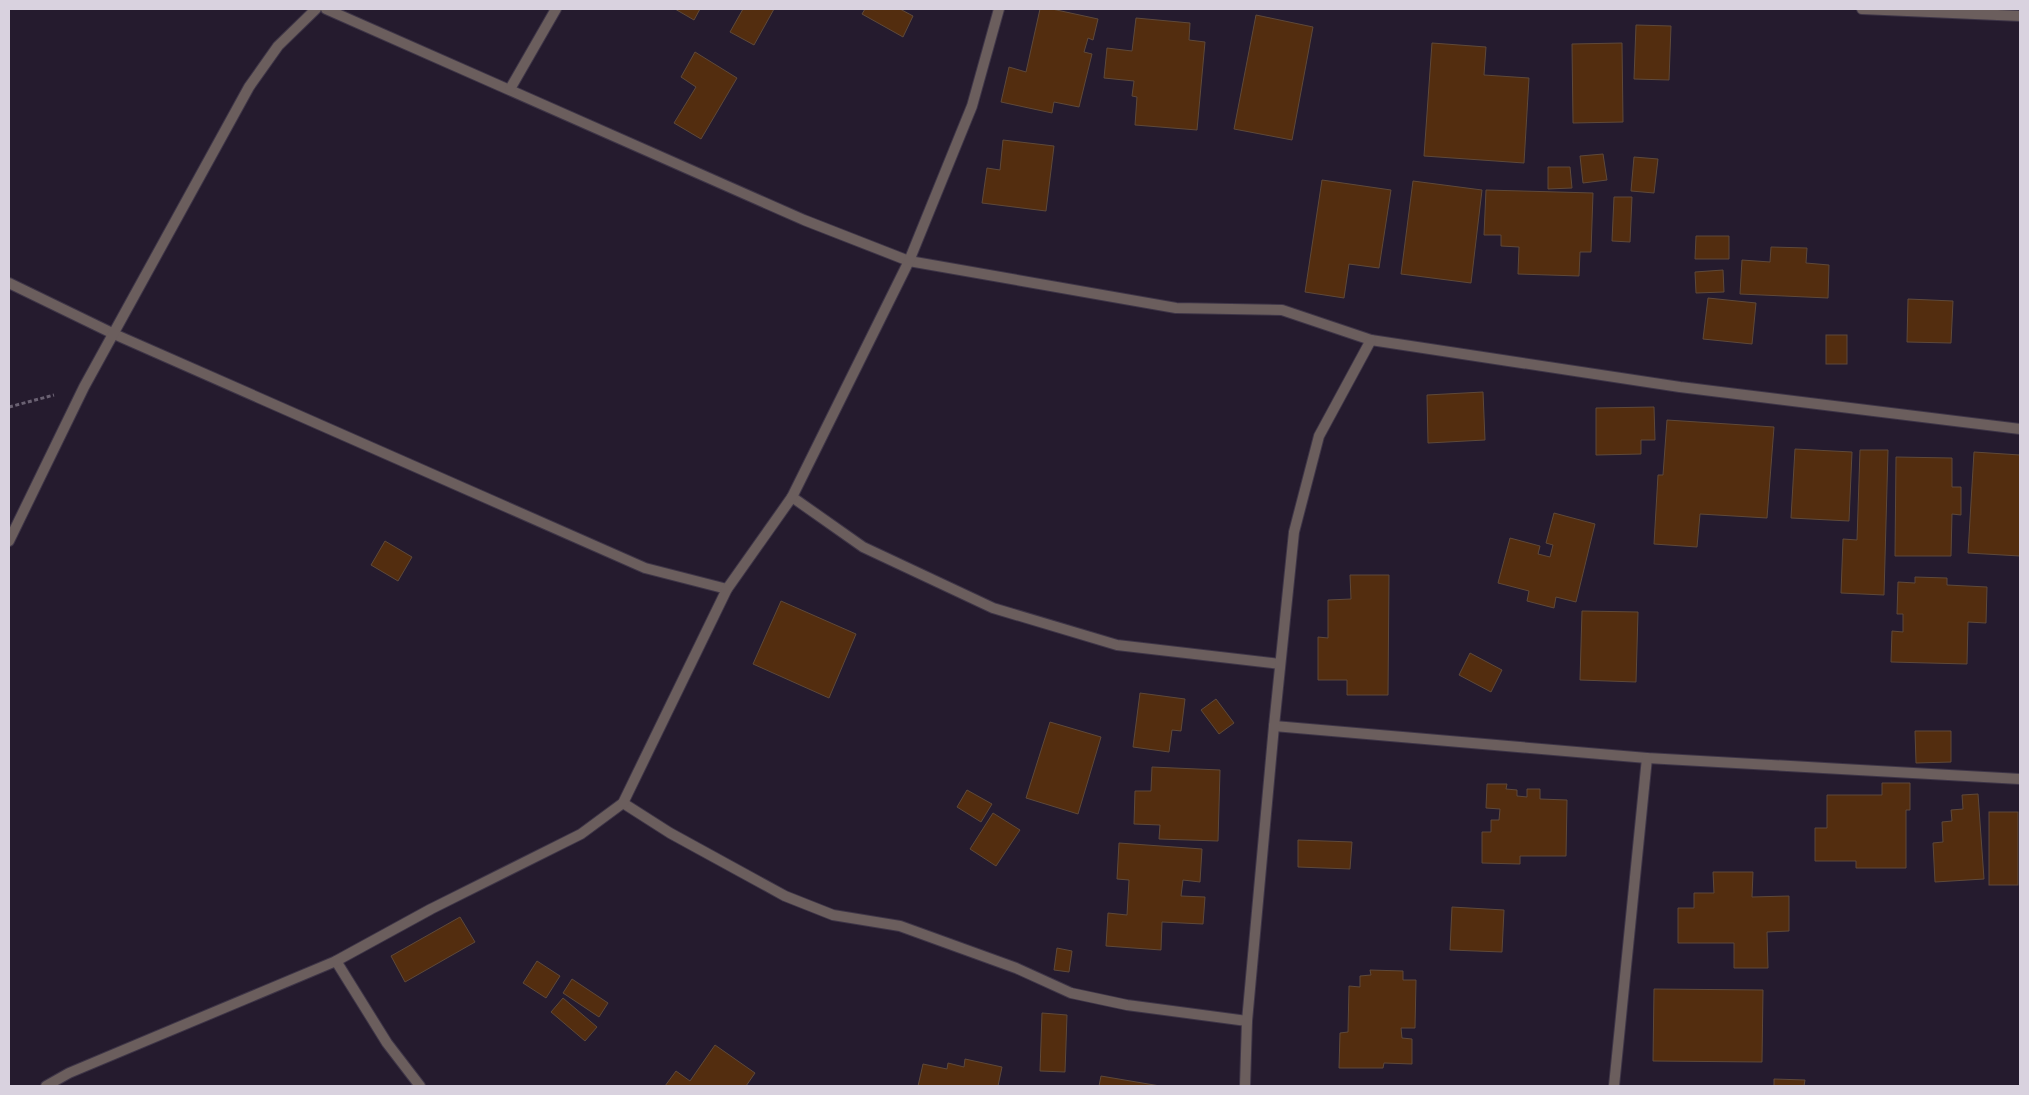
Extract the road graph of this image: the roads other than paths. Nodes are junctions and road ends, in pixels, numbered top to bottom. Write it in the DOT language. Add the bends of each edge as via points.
graph roads {
  1 [pos="316,9"];
  2 [pos="326,9"];
  3 [pos="556,9"];
  4 [pos="999,9"];
  5 [pos="1862,9"];
  6 [pos="2020,16"];
  7 [pos="510,90"];
  8 [pos="909,261"];
  9 [pos="9,282"];
  10 [pos="114,334"];
  11 [pos="1371,340"];
  12 [pos="2020,428"];
  13 [pos="792,497"];
  14 [pos="9,541"];
  15 [pos="727,590"];
  16 [pos="1280,664"];
  17 [pos="1274,726"];
  18 [pos="1647,758"];
  19 [pos="2020,780"];
  20 [pos="623,803"];
  21 [pos="336,961"];
  22 [pos="1248,1021"];
  23 [pos="46,1086"];
  24 [pos="420,1086"];
  25 [pos="1245,1086"];
  26 [pos="1614,1086"];
  1 -- 10 [label="street" via="278,46 249,87"];
  2 -- 7 [label="street"];
  3 -- 7 [label="street"];
  4 -- 8 [label="street" via="972,106"];
  5 -- 6 [label="street"];
  7 -- 8 [label="street" via="804,220"];
  8 -- 11 [label="street" via="1176,308 1282,310"];
  8 -- 13 [label="street"];
  9 -- 10 [label="street"];
  10 -- 14 [label="street" via="84,387"];
  10 -- 15 [label="street" via="645,568"];
  11 -- 12 [label="street" via="1680,387"];
  11 -- 16 [label="street" via="1320,436 1294,532"];
  13 -- 15 [label="street"];
  13 -- 16 [label="street" via="863,547 993,608 1117,645"];
  15 -- 20 [label="street"];
  16 -- 17 [label="street"];
  17 -- 18 [label="street"];
  17 -- 22 [label="street"];
  18 -- 19 [label="street"];
  18 -- 26 [label="street"];
  20 -- 21 [label="street" via="581,834"];
  20 -- 22 [label="street" via="670,833 785,896 834,915 900,926 1016,968 1072,993 1127,1005"];
  21 -- 23 [label="street" via="69,1073"];
  21 -- 24 [label="street" via="387,1042"];
  22 -- 25 [label="street"];
}
